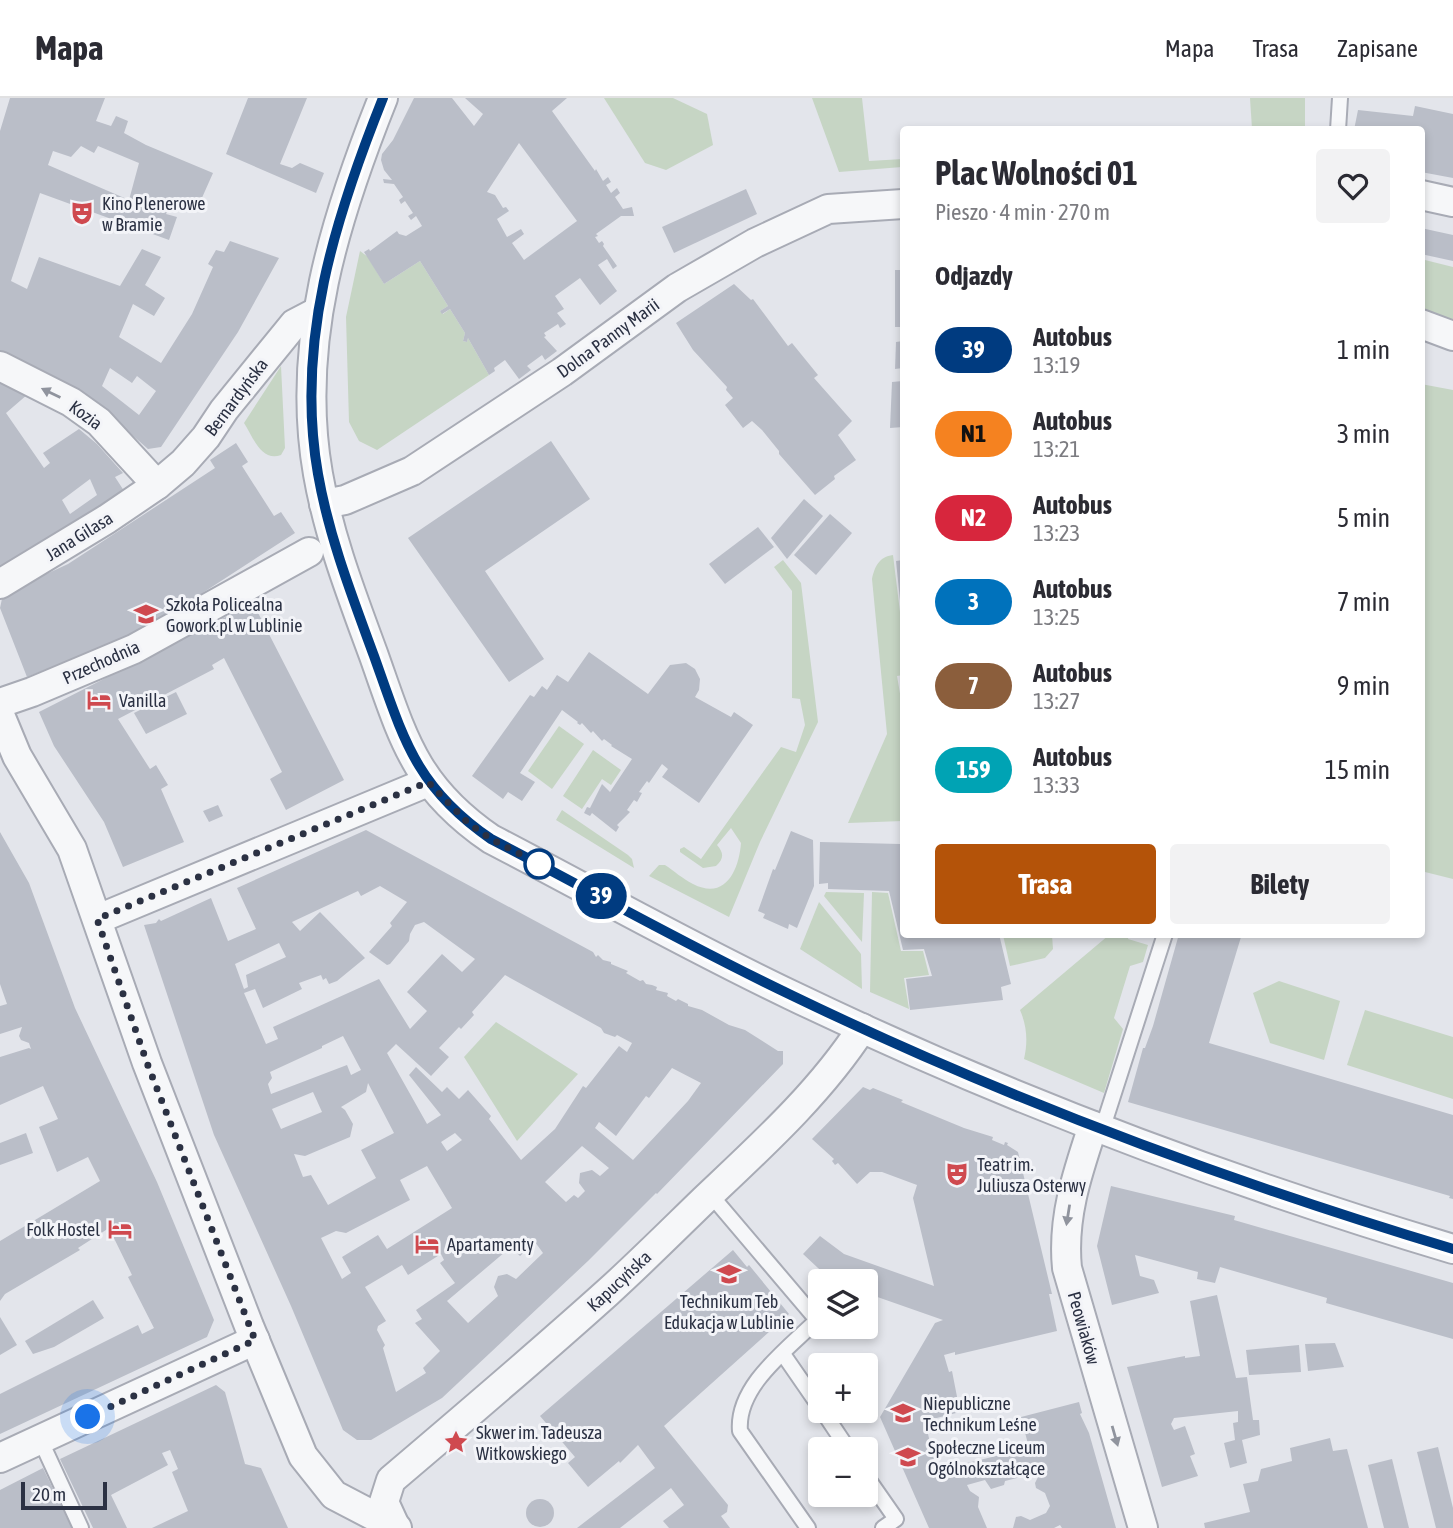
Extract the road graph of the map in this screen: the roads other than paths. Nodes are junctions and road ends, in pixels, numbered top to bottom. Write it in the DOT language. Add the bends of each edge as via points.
graph roads {
  1 [pos="383,98"];
  2 [pos="1340,98"];
  3 [pos="1338,126"];
  4 [pos="1425,196"];
  5 [pos="1453,202"];
  6 [pos="900,204"];
  7 [pos="317,312"];
  8 [pos="1425,326"];
  9 [pos="1453,336"];
  10 [pos="0,366"];
  11 [pos="157,485"];
  12 [pos="324,504"];
  13 [pos="309,552"];
  14 [pos="0,584"];
  15 [pos="0,703"];
  16 [pos="0,715"];
  17 [pos="428,782"];
  18 [pos="97,919"];
  19 [pos="1164,938"];
  20 [pos="862,1028"];
  21 [pos="1098,1128"];
  22 [pos="710,1194"];
  23 [pos="1453,1249"];
  24 [pos="255,1340"];
  25 [pos="783,1354"];
  26 [pos="808,1391"];
  27 [pos="40,1439"];
  28 [pos="0,1458"];
  29 [pos="878,1493"];
  30 [pos="396,1527"];
  31 [pos="81,1528"];
  32 [pos="808,1528"];
  33 [pos="883,1528"];
  34 [pos="1143,1528"];
  1 -- 7 [label="street" via="343,206"];
  2 -- 3 [label="lane"];
  4 -- 5 [label="street"];
  6 -- 12 [label="street, Dolna Panny Marii" via="828,209 755,243 677,288 562,372 412,471 345,500"];
  7 -- 11 [label="street, Bernardyńska" via="294,324 206,437"];
  7 -- 12 [label="street" via="311,407"];
  8 -- 9 [label="street"];
  11 -- 10 [label="street, Kozia, one-way" via="99,422 71,402"];
  11 -- 14 [label="street, Jana Gilasa"];
  12 -- 17 [label="street" via="343,573 401,732"];
  13 -- 15 [label="street, Przechodnia" via="134,649"];
  16 -- 18 [label="street" via="17,756 72,849"];
  17 -- 18 [label="street"];
  17 -- 20 [label="street" via="468,823 491,839"];
  18 -- 24 [label="street" via="147,1063"];
  19 -- 21 [label="lane"];
  20 -- 21 [label="street"];
  20 -- 22 [label="street, Kapucyńska" via="826,1077"];
  21 -- 23 [label="street"];
  21 -- 34 [label="street, Peowiaków, one-way" via="1076,1176 1064,1244 1067,1268"];
  22 -- 25 [label="lane" via="817,1320"];
  22 -- 30 [label="street, Kapucyńska" via="609,1291 391,1480 384,1502"];
  24 -- 27 [label="street"];
  24 -- 30 [label="street" via="303,1456 334,1495"];
  25 -- 26 [label="lane"];
  25 -- 32 [label="lane" via="754,1382 738,1418 740,1431"];
  27 -- 28 [label="street"];
  27 -- 31 [label="lane"];
  29 -- 33 [label="lane" via="896,1519"];
}
